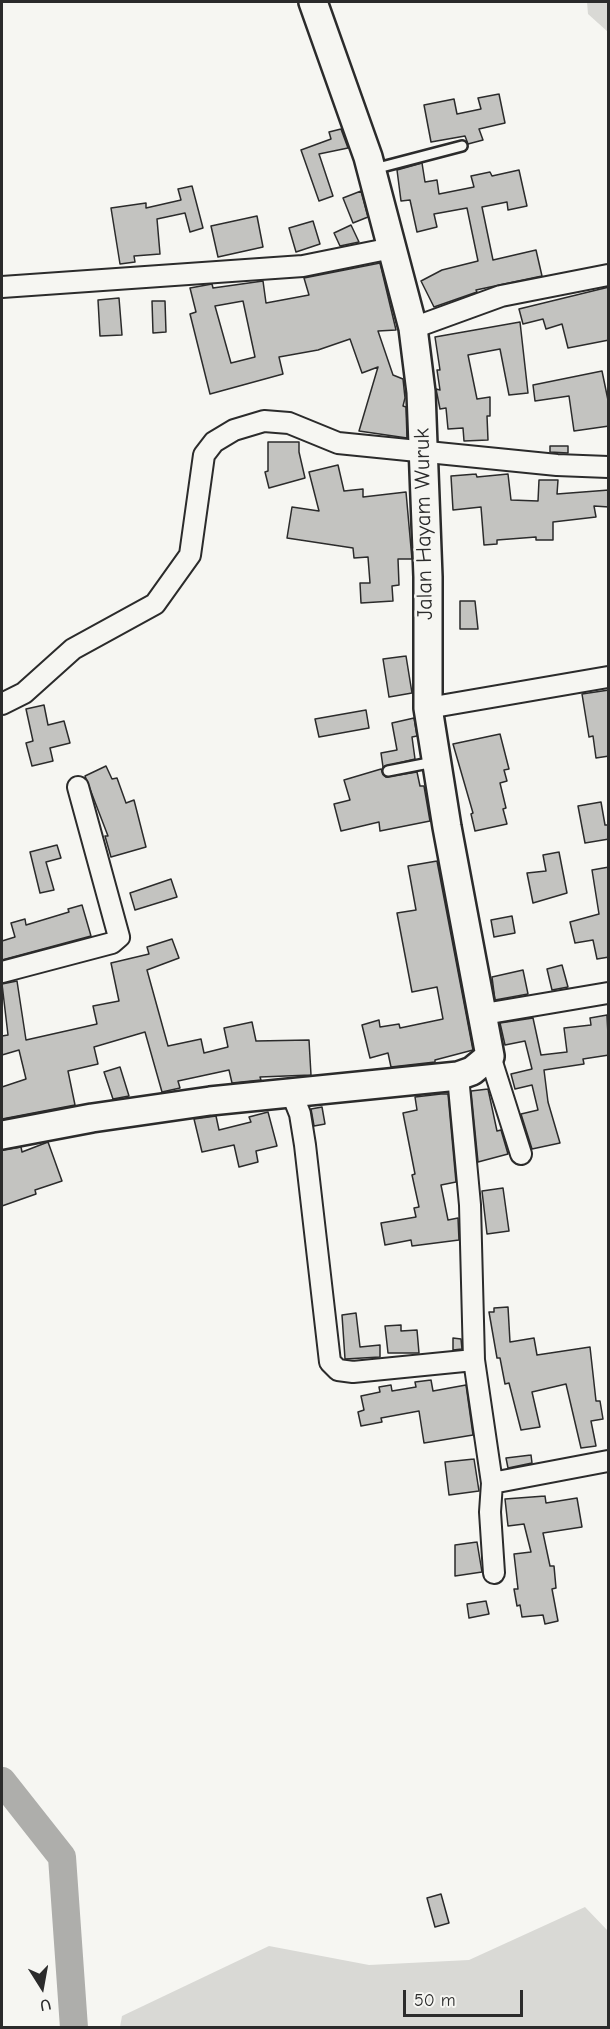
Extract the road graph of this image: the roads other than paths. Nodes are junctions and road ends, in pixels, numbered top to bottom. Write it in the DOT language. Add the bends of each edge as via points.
graph roads {
  1 [pos="313,2"];
  2 [pos="462,146"];
  3 [pos="371,169"];
  4 [pos="392,248"];
  5 [pos="609,275"];
  6 [pos="2,288"];
  7 [pos="413,328"];
  8 [pos="423,452"];
  9 [pos="609,467"];
  10 [pos="609,677"];
  11 [pos="2,704"];
  12 [pos="428,708"];
  13 [pos="436,762"];
  14 [pos="388,771"];
  15 [pos="78,787"];
  16 [pos="2,972"];
  17 [pos="609,993"];
  18 [pos="484,1014"];
  19 [pos="490,1056"];
  20 [pos="459,1076"];
  21 [pos="292,1094"];
  22 [pos="2,1135"];
  23 [pos="521,1154"];
  24 [pos="474,1360"];
  25 [pos="609,1461"];
  26 [pos="492,1483"];
  27 [pos="494,1573"];
  1 -- 3 [label="street, Jalan Hayam Wuruk"];
  2 -- 3 [label="lane"];
  3 -- 4 [label="street, Jalan Hayam Wuruk"];
  4 -- 6 [label="street" via="303,266"];
  4 -- 7 [label="street, Jalan Hayam Wuruk"];
  5 -- 7 [label="street" via="501,296"];
  7 -- 8 [label="street, Jalan Hayam Wuruk" via="422,392"];
  8 -- 9 [label="street"];
  8 -- 11 [label="street" via="338,443 289,423 264,421 234,430 214,442 204,455 190,555 155,604 73,649 24,693"];
  8 -- 12 [label="street, Jalan Hayam Wuruk"];
  10 -- 12 [label="street"];
  12 -- 13 [label="street, Jalan Hayam Wuruk"];
  13 -- 14 [label="lane"];
  13 -- 18 [label="street, Jalan Hayam Wuruk"];
  15 -- 16 [label="street" via="119,937 112,943"];
  17 -- 18 [label="street"];
  18 -- 19 [label="street, Jalan Hayam Wuruk"];
  19 -- 20 [label="street"];
  19 -- 23 [label="street"];
  20 -- 21 [label="street"];
  20 -- 24 [label="street" via="470,1205"];
  21 -- 22 [label="street" via="159,1108"];
  21 -- 24 [label="street" via="305,1145 330,1362 338,1370 352,1372"];
  24 -- 26 [label="street"];
  25 -- 26 [label="street"];
  26 -- 27 [label="street"];
}
